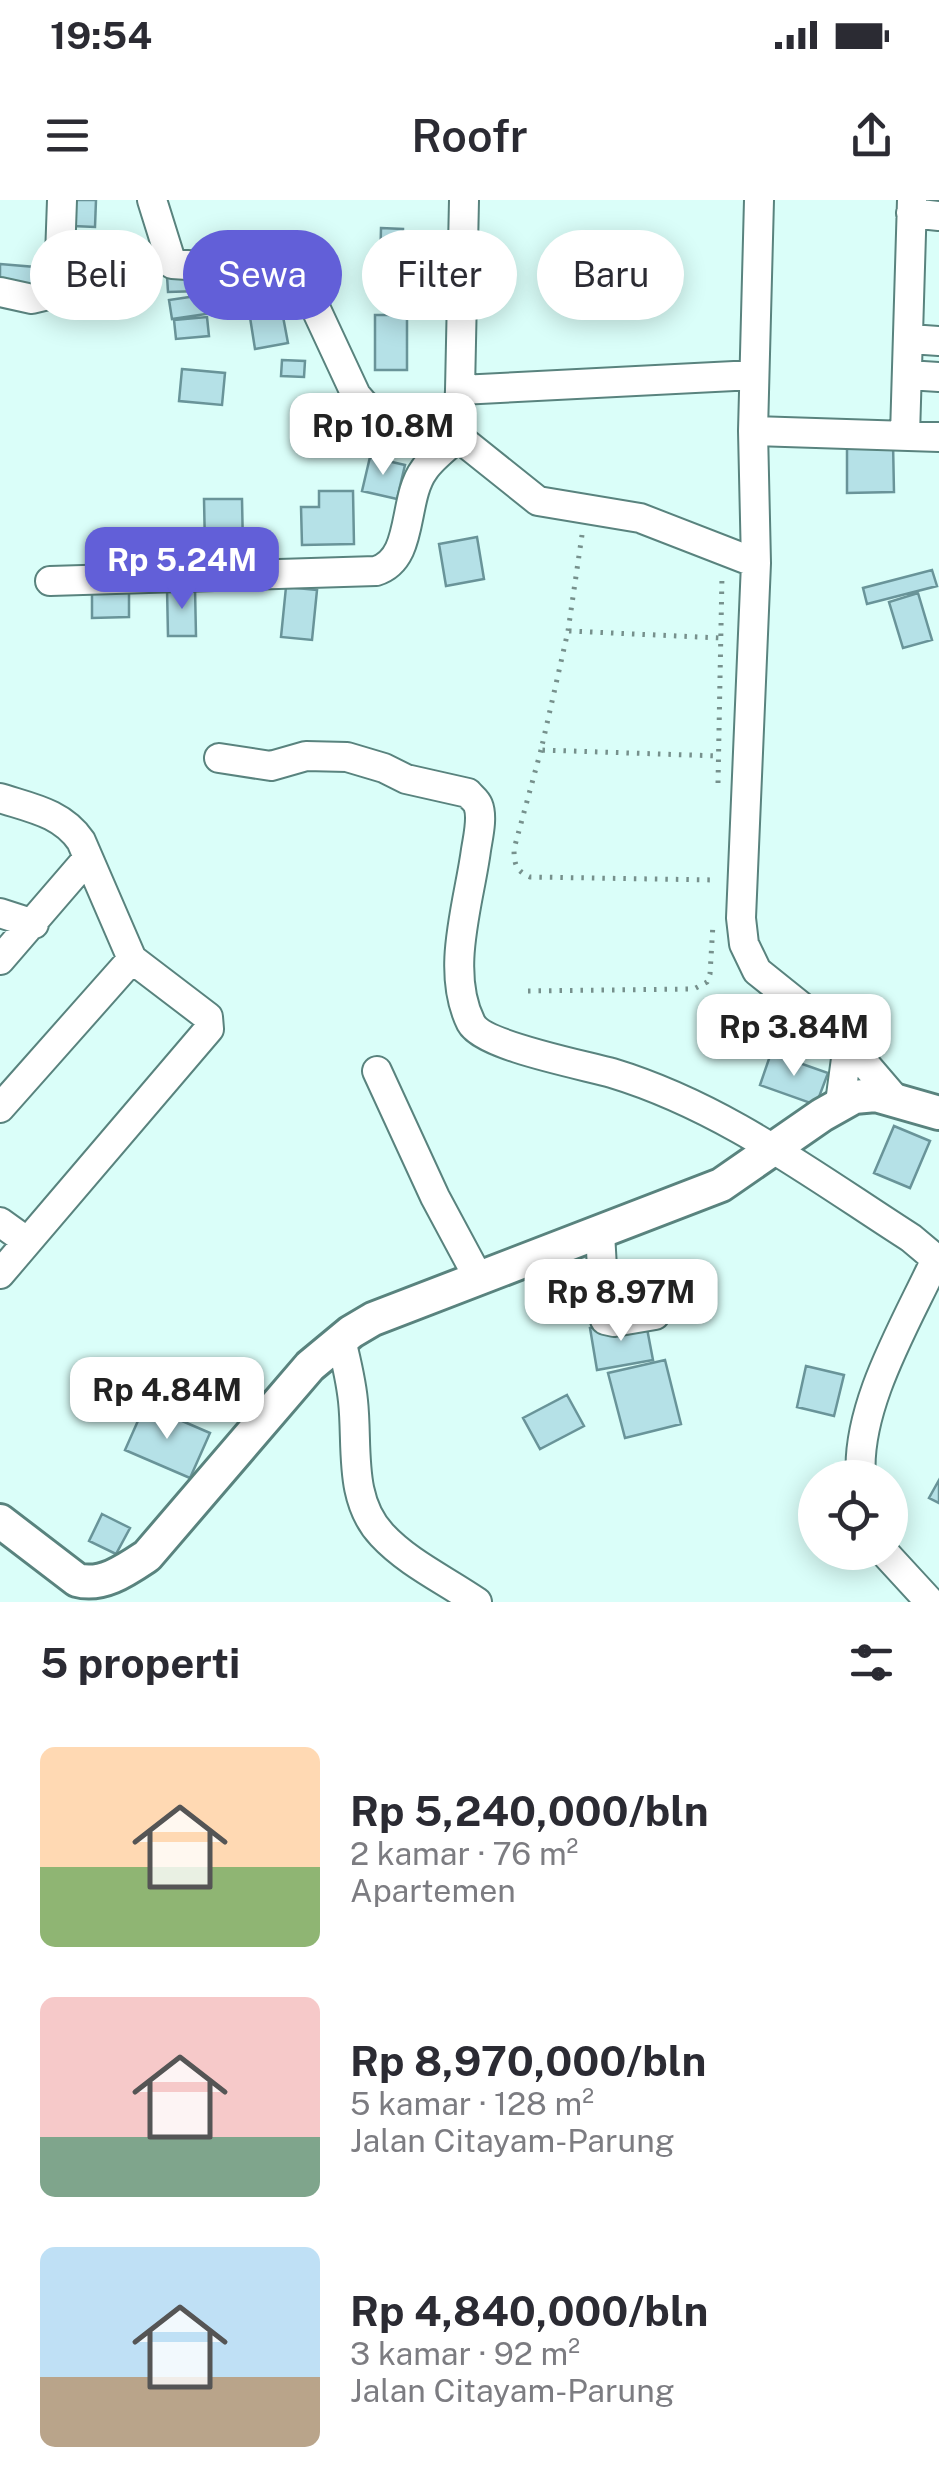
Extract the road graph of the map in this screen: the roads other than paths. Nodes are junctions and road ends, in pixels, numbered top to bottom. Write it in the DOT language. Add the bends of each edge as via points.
graph roads {
  1 [pos="62,200"];
  2 [pos="152,200"];
  3 [pos="464,200"];
  4 [pos="759,200"];
  5 [pos="921,210"];
  6 [pos="0,292"];
  7 [pos="910,340"];
  8 [pos="939,341"];
  9 [pos="908,375"];
  10 [pos="754,376"];
  11 [pos="939,377"];
  12 [pos="460,390"];
  13 [pos="752,432"];
  14 [pos="906,435"];
  15 [pos="939,437"];
  16 [pos="446,448"];
  17 [pos="756,563"];
  18 [pos="50,580"];
  19 [pos="219,758"];
  20 [pos="0,798"];
  21 [pos="88,858"];
  22 [pos="0,913"];
  23 [pos="34,924"];
  24 [pos="132,959"];
  25 [pos="0,960"];
  26 [pos="848,1044"];
  27 [pos="377,1071"];
  28 [pos="896,1100"];
  29 [pos="0,1108"];
  30 [pos="939,1113"];
  31 [pos="821,1116"];
  32 [pos="773,1149"];
  33 [pos="0,1222"];
  34 [pos="600,1232"];
  35 [pos="25,1240"];
  36 [pos="937,1260"];
  37 [pos="0,1274"];
  38 [pos="479,1278"];
  39 [pos="655,1316"];
  40 [pos="341,1340"];
  41 [pos="862,1460"];
  42 [pos="0,1521"];
  43 [pos="901,1570"];
  44 [pos="93,1593"];
  45 [pos="477,1602"];
  46 [pos="930,1602"];
  1 -- 6 [label="street" via="59,285 53,294 32,299"];
  2 -- 16 [label="street" via="172,264 301,277 369,413"];
  3 -- 12 [label="street"];
  4 -- 10 [label="street"];
  5 -- 7 [label="street"];
  7 -- 8 [label="street"];
  7 -- 9 [label="street"];
  9 -- 11 [label="street"];
  9 -- 14 [label="street"];
  10 -- 12 [label="street"];
  10 -- 13 [label="street"];
  12 -- 16 [label="street"];
  13 -- 14 [label="street"];
  13 -- 17 [label="street"];
  14 -- 15 [label="street"];
  16 -- 17 [label="street" via="538,500 640,518"];
  16 -- 18 [label="street" via="423,470 398,556 376,572"];
  17 -- 26 [label="street" via="744,944 757,971"];
  19 -- 32 [label="street" via="272,766 306,756 347,756 406,779 468,792 478,806 479,830 460,961 472,1024 510,1046 657,1088"];
  20 -- 21 [label="street" via="60,818"];
  21 -- 23 [label="street"];
  21 -- 24 [label="street"];
  22 -- 23 [label="street"];
  23 -- 25 [label="street"];
  24 -- 29 [label="street"];
  24 -- 35 [label="street" via="208,1017 209,1029"];
  26 -- 28 [label="street"];
  26 -- 31 [label="street"];
  27 -- 38 [label="street"];
  28 -- 30 [label="street"];
  28 -- 31 [label="street" via="863,1096"];
  31 -- 32 [label="street"];
  32 -- 34 [label="street" via="722,1184"];
  32 -- 36 [label="street"];
  33 -- 35 [label="street"];
  34 -- 38 [label="street"];
  34 -- 39 [label="street" via="605,1320"];
  35 -- 37 [label="street"];
  36 -- 41 [label="street" via="888,1362 866,1424"];
  38 -- 40 [label="street" via="372,1319"];
  40 -- 44 [label="street" via="310,1366 147,1556"];
  40 -- 45 [label="street" via="366,1514 409,1558"];
  42 -- 44 [label="street"];
  43 -- 46 [label="street"];
}
